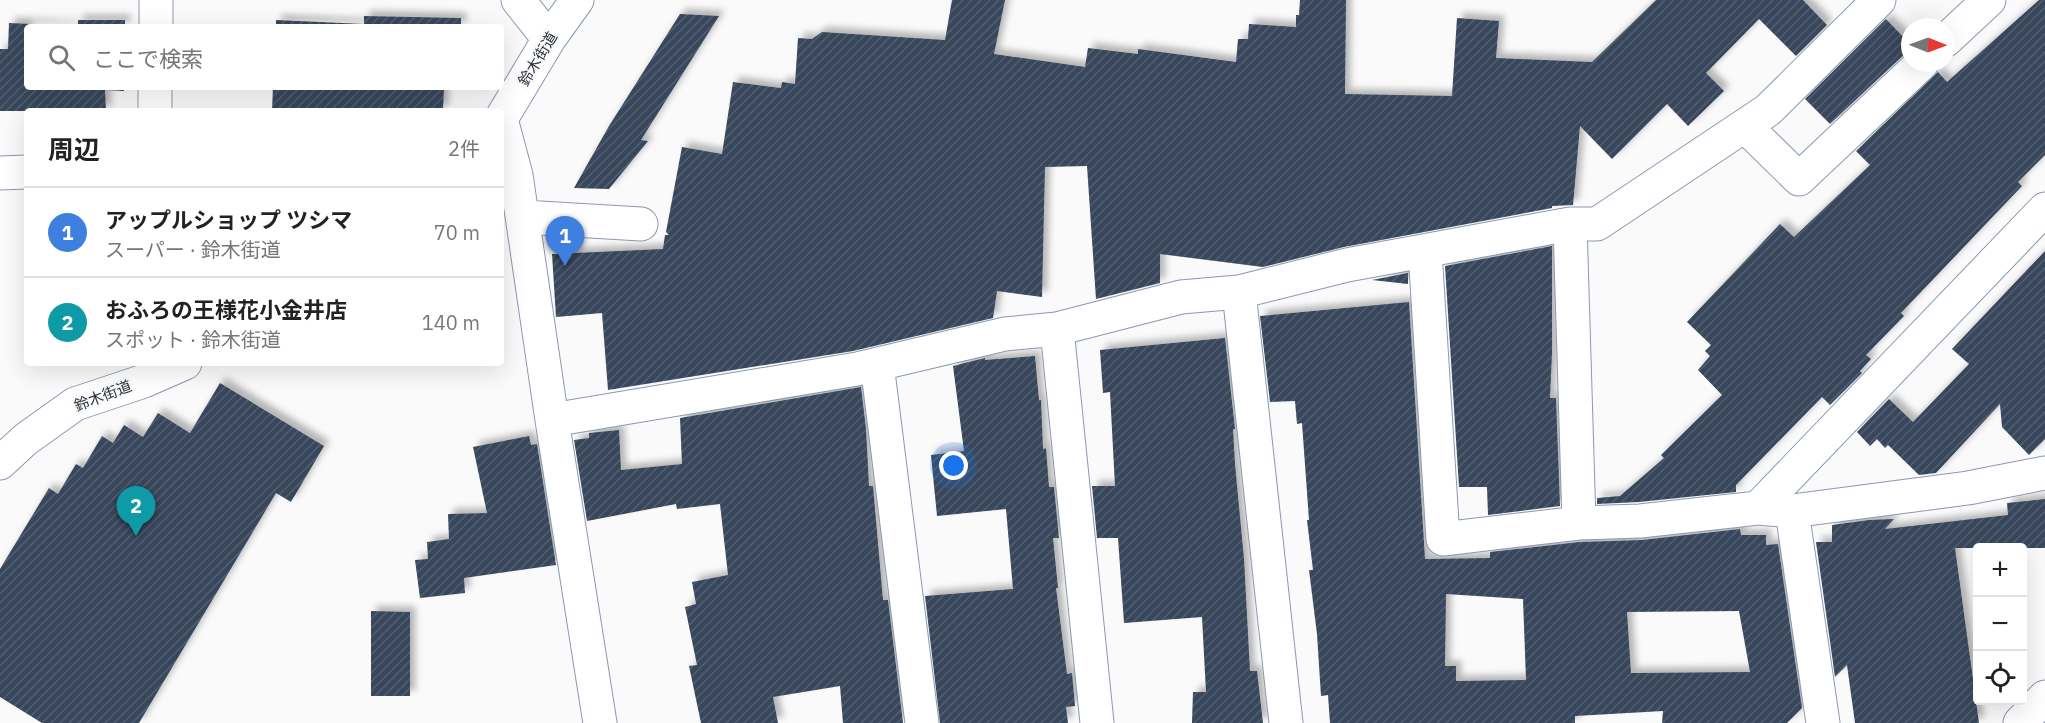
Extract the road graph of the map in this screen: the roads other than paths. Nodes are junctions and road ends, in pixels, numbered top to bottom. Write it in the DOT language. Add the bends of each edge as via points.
graph roads {
  1 [pos="156,0"];
  2 [pos="518,0"];
  3 [pos="577,0"];
  4 [pos="1879,0"];
  5 [pos="1989,0"];
  6 [pos="156,24"];
  7 [pos="1955,32"];
  8 [pos="549,39"];
  9 [pos="1912,72"];
  10 [pos="155,90"];
  11 [pos="155,108"];
  12 [pos="504,114"];
  13 [pos="1744,126"];
  14 [pos="504,130"];
  15 [pos="24,172"];
  16 [pos="0,173"];
  17 [pos="2045,209"];
  18 [pos="523,217"];
  19 [pos="641,224"];
  20 [pos="1570,224"];
  21 [pos="1425,251"];
  22 [pos="1239,292"];
  23 [pos="1057,329"];
  24 [pos="877,364"];
  25 [pos="172,366"];
  26 [pos="145,372"];
  27 [pos="552,420"];
  28 [pos="0,463"];
  29 [pos="2045,473"];
  30 [pos="1758,508"];
  31 [pos="1792,511"];
  32 [pos="1579,523"];
  33 [pos="2045,697"];
  34 [pos="1816,718"];
  35 [pos="600,723"];
  36 [pos="922,723"];
  37 [pos="1097,723"];
  38 [pos="1286,723"];
  39 [pos="2020,723"];
  1 -- 6 [label="street"];
  2 -- 8 [label="street"];
  3 -- 8 [label="street, 鈴木街道"];
  4 -- 13 [label="street" via="1768,110"];
  5 -- 7 [label="street"];
  8 -- 12 [label="street, 鈴木街道"];
  9 -- 13 [label="street" via="1799,179"];
  10 -- 11 [label="street"];
  13 -- 20 [label="street" via="1597,224"];
  14 -- 18 [label="street"];
  15 -- 16 [label="street"];
  17 -- 30 [label="street"];
  18 -- 19 [label="street"];
  18 -- 27 [label="street"];
  20 -- 21 [label="street"];
  20 -- 32 [label="street"];
  21 -- 22 [label="street" via="1347,265"];
  21 -- 32 [label="street" via="1443,539"];
  22 -- 23 [label="street" via="1181,297"];
  22 -- 38 [label="street"];
  23 -- 24 [label="street" via="1005,334"];
  23 -- 37 [label="street"];
  24 -- 27 [label="street"];
  24 -- 36 [label="street"];
  25 -- 26 [label="street, 鈴木街道"];
  26 -- 28 [label="street, 鈴木街道" via="75,405 26,439"];
  27 -- 35 [label="street"];
  29 -- 31 [label="street" via="1968,488"];
  30 -- 31 [label="street"];
  30 -- 32 [label="street" via="1640,521"];
  31 -- 34 [label="street"];
  33 -- 39 [label="street"];
}
